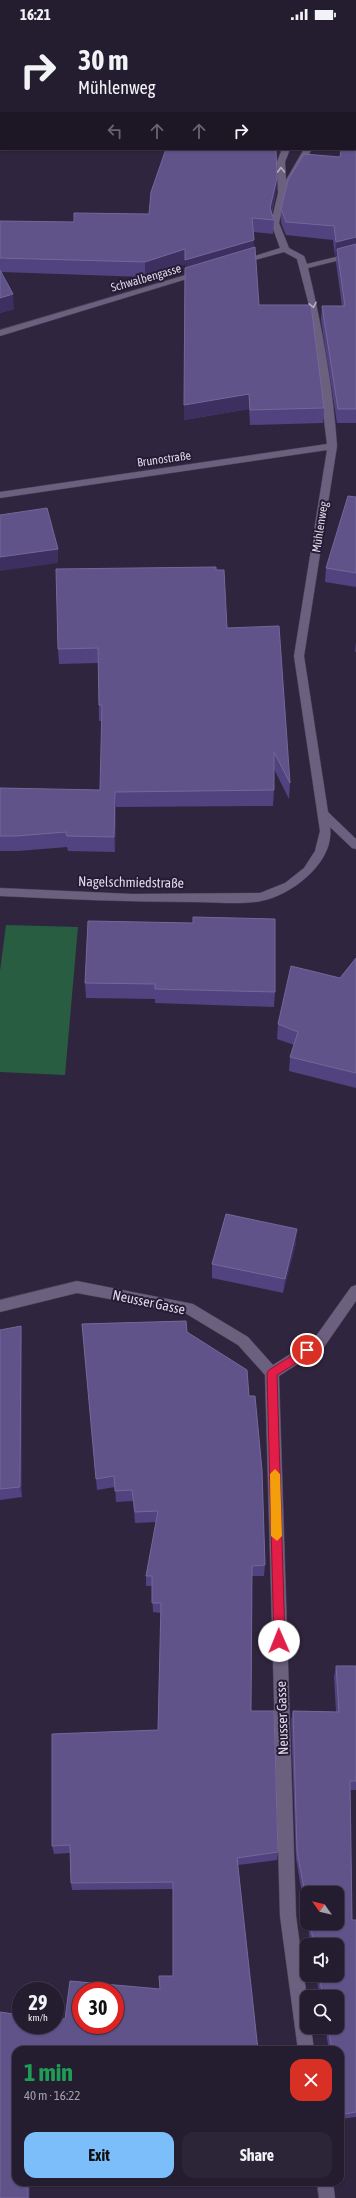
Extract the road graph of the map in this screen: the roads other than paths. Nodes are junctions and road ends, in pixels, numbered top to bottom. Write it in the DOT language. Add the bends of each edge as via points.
graph roads {
  1 [pos="286,150"];
  2 [pos="307,150"];
  3 [pos="282,193"];
  4 [pos="285,249"];
  5 [pos="356,254"];
  6 [pos="232,265"];
  7 [pos="304,267"];
  8 [pos="210,271"];
  9 [pos="0,333"];
  10 [pos="332,446"];
  11 [pos="0,495"];
  12 [pos="322,814"];
  13 [pos="356,845"];
  14 [pos="0,892"];
  15 [pos="261,897"];
  16 [pos="356,1291"];
  17 [pos="0,1306"];
  18 [pos="272,1373"];
  19 [pos="305,2046"];
  20 [pos="326,2186"];
  21 [pos="327,2198"];
  3 -- 1 [label="street, one-way" via="281,162"];
  2 -- 3 [label="street"];
  3 -- 4 [label="street" via="275,223"];
  4 -- 6 [label="street"];
  4 -- 7 [label="street, Mühlenweg" via="301,258"];
  5 -- 7 [label="street"];
  7 -- 10 [label="street, Mühlenweg, one-way" via="314,309"];
  8 -- 9 [label="street, Schwalbengasse"];
  10 -- 11 [label="street, Brunostraße"];
  10 -- 12 [label="street, Mühlenweg" via="299,656"];
  12 -- 13 [label="street"];
  12 -- 15 [label="street, Mühlenweg" via="324,832 320,851 308,872 289,886"];
  14 -- 15 [label="street, Nagelschmiedstraße" via="132,898"];
  16 -- 18 [label="street" via="319,1343"];
  17 -- 18 [label="street, Neusser Gasse" via="77,1288 188,1308 242,1341"];
  18 -- 19 [label="street, Neusser Gasse" via="288,1916"];
  20 -- 21 [label="street"];
}
